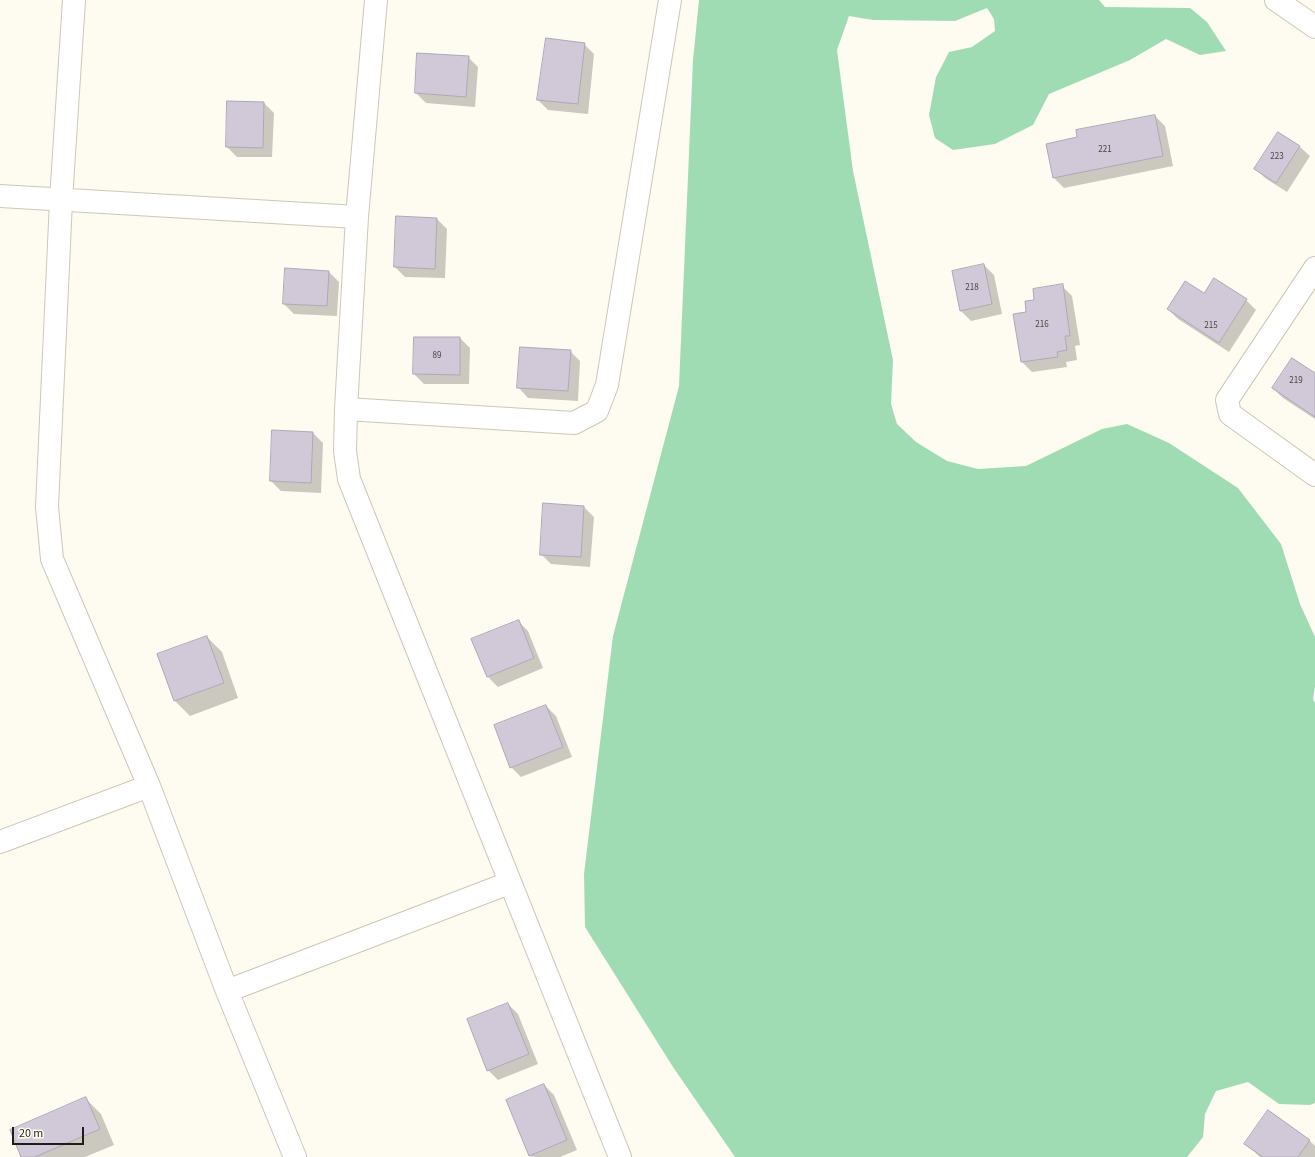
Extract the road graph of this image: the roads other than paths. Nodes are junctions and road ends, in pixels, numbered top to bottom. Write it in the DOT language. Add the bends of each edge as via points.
graph roads {
  1 [pos="74,0"];
  2 [pos="376,0"];
  3 [pos="670,0"];
  4 [pos="1276,0"];
  5 [pos="1315,27"];
  6 [pos="0,196"];
  7 [pos="61,200"];
  8 [pos="357,217"];
  9 [pos="1315,268"];
  10 [pos="346,409"];
  11 [pos="1315,475"];
  12 [pos="149,786"];
  13 [pos="0,842"];
  14 [pos="509,883"];
  15 [pos="227,992"];
  16 [pos="295,1157"];
  17 [pos="620,1157"];
  1 -- 7 [label="street"];
  2 -- 8 [label="street"];
  3 -- 10 [label="street" via="606,385 597,411 574,422"];
  4 -- 5 [label="street"];
  6 -- 7 [label="street"];
  7 -- 8 [label="street"];
  7 -- 12 [label="street" via="47,507 52,559"];
  8 -- 10 [label="street"];
  9 -- 11 [label="street" via="1227,400 1230,414"];
  10 -- 14 [label="street" via="345,451 349,479"];
  12 -- 13 [label="street"];
  12 -- 15 [label="street"];
  14 -- 15 [label="street"];
  14 -- 17 [label="street"];
  15 -- 16 [label="street"];
}
